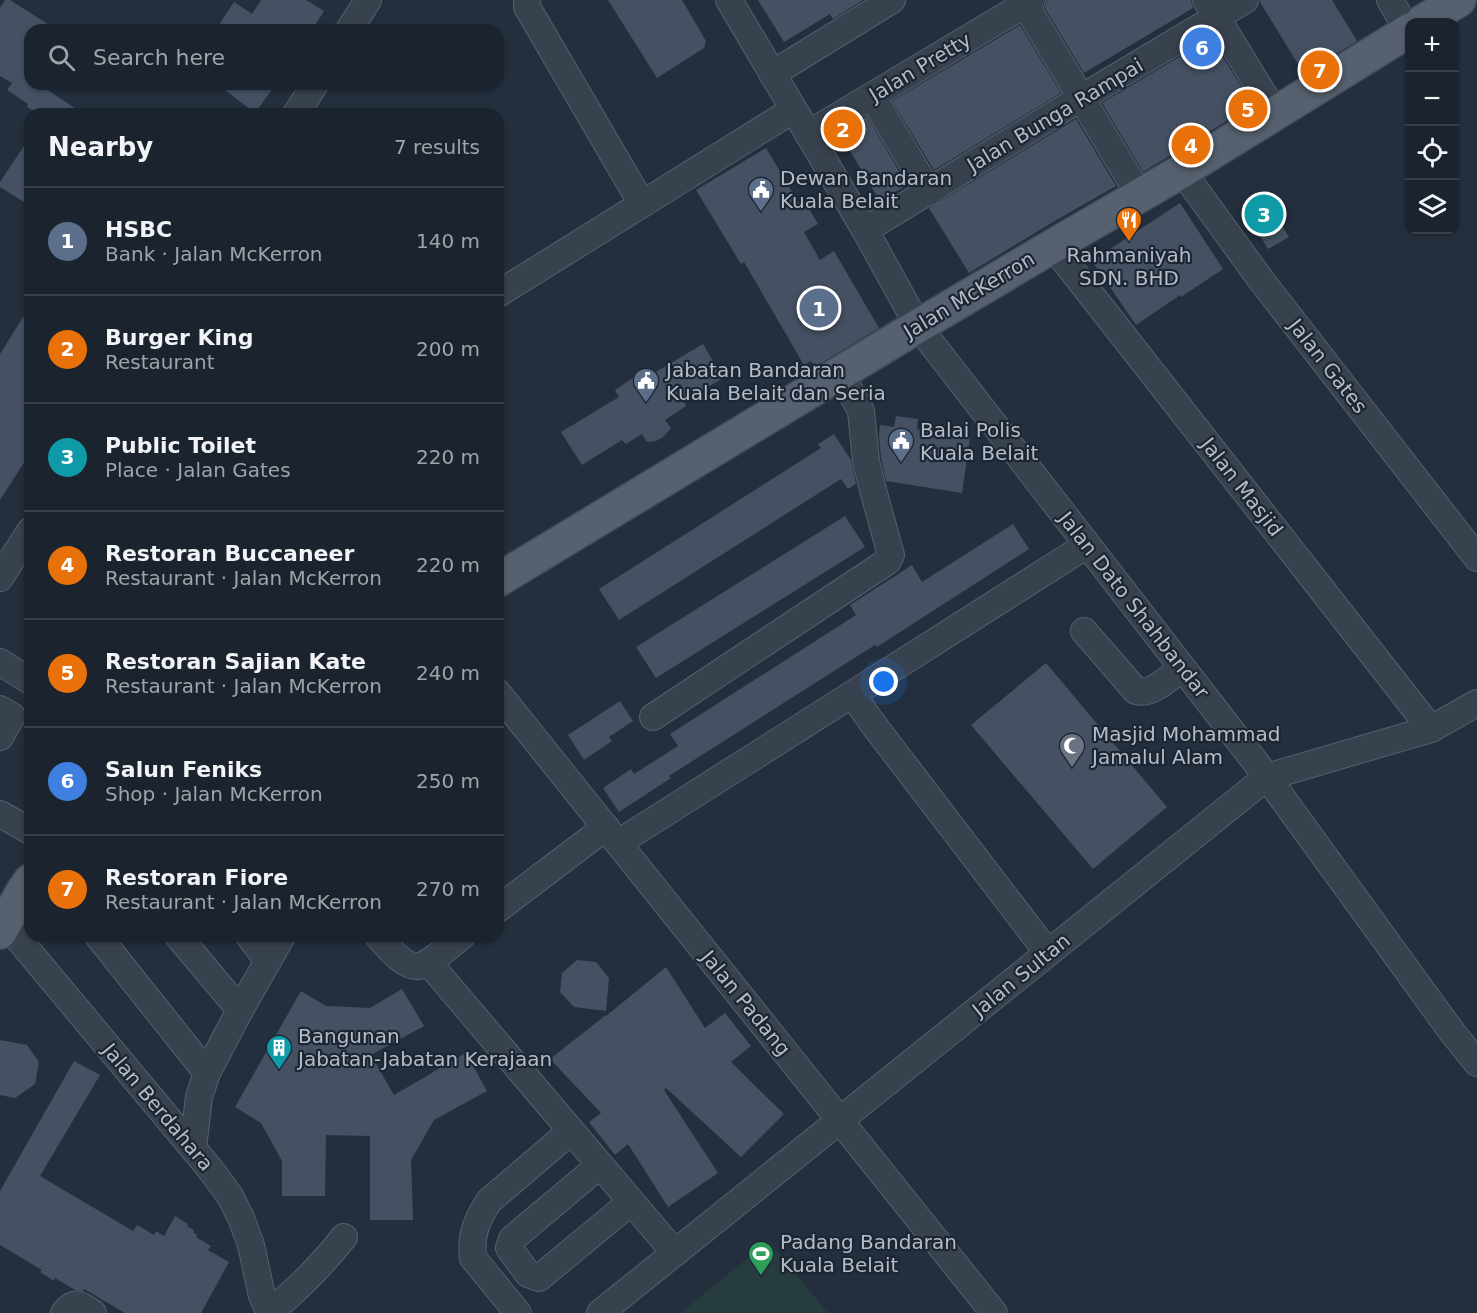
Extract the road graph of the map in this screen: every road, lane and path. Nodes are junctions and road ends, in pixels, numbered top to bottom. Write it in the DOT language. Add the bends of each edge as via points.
graph roads {
  1 [pos="368,0"];
  2 [pos="527,0"];
  3 [pos="729,0"];
  4 [pos="892,0"];
  5 [pos="1245,0"];
  6 [pos="1390,0"];
  7 [pos="1459,0"];
  8 [pos="1029,2"];
  9 [pos="1211,9"];
  10 [pos="1405,18"];
  11 [pos="1429,18"];
  12 [pos="353,24"];
  13 [pos="1405,33"];
  14 [pos="772,74"];
  15 [pos="311,90"];
  16 [pos="872,96"];
  17 [pos="1081,98"];
  18 [pos="300,108"];
  19 [pos="793,110"];
  20 [pos="1275,113"];
  21 [pos="808,134"];
  22 [pos="1182,171"];
  23 [pos="929,192"];
  24 [pos="1140,196"];
  25 [pos="642,204"];
  26 [pos="865,230"];
  27 [pos="1053,246"];
  28 [pos="504,290"];
  29 [pos="918,326"];
  30 [pos="840,373"];
  31 [pos="24,540"];
  32 [pos="1087,545"];
  33 [pos="1477,558"];
  34 [pos="504,576"];
  35 [pos="0,578"];
  36 [pos="1084,631"];
  37 [pos="0,662"];
  38 [pos="1182,668"];
  39 [pos="24,677"];
  40 [pos="852,694"];
  41 [pos="504,700"];
  42 [pos="1477,703"];
  43 [pos="0,709"];
  44 [pos="653,717"];
  45 [pos="1431,729"];
  46 [pos="0,737"];
  47 [pos="1267,777"];
  48 [pos="0,814"];
  49 [pos="24,828"];
  50 [pos="612,835"];
  51 [pos="24,890"];
  52 [pos="504,905"];
  53 [pos="3,927"];
  54 [pos="103,942"];
  55 [pos="183,942"];
  56 [pos="254,942"];
  57 [pos="279,942"];
  58 [pos="384,942"];
  59 [pos="454,942"];
  60 [pos="1048,953"];
  61 [pos="268,961"];
  62 [pos="428,962"];
  63 [pos="240,1010"];
  64 [pos="1452,1032"];
  65 [pos="1477,1042"];
  66 [pos="1477,1064"];
  67 [pos="207,1073"];
  68 [pos="840,1120"];
  69 [pos="571,1131"];
  70 [pos="193,1148"];
  71 [pos="600,1165"];
  72 [pos="631,1202"];
  73 [pos="344,1237"];
  74 [pos="675,1253"];
  75 [pos="64,1313"];
  76 [pos="93,1313"];
  77 [pos="270,1313"];
  78 [pos="518,1313"];
  79 [pos="600,1313"];
  80 [pos="994,1313"];
  1 -- 12 [label="street"];
  2 -- 25 [label="street" via="527,7"];
  3 -- 14 [label="street, Jalan Dato Shahbandar"];
  4 -- 14 [label="street"];
  5 -- 9 [label="street, Jalan Bunga Rampai"];
  6 -- 10 [label="street"];
  7 -- 11 [label="main road, Jalan McKerron"];
  8 -- 16 [label="street, Jalan Pretty"];
  8 -- 17 [label="street"];
  9 -- 17 [label="street, Jalan Bunga Rampai"];
  9 -- 20 [label="street"];
  13 -- 20 [label="main road, Jalan McKerron"];
  14 -- 19 [label="street, Jalan Dato Shahbandar"];
  15 -- 18 [label="street"];
  16 -- 21 [label="street, Jalan Pretty"];
  16 -- 23 [label="street"];
  17 -- 23 [label="street, Jalan Bunga Rampai"];
  17 -- 24 [label="street"];
  19 -- 21 [label="street, Jalan Dato Shahbandar"];
  19 -- 25 [label="street"];
  20 -- 22 [label="main road, Jalan McKerron"];
  21 -- 26 [label="street, Jalan Dato Shahbandar"];
  22 -- 24 [label="main road, Jalan McKerron"];
  22 -- 33 [label="street, Jalan Gates" via="1261,280"];
  23 -- 26 [label="street, Jalan Bunga Rampai"];
  24 -- 27 [label="main road, Jalan McKerron"];
  25 -- 28 [label="street"];
  26 -- 29 [label="street, Jalan Dato Shahbandar"];
  27 -- 29 [label="main road, Jalan McKerron"];
  27 -- 45 [label="street, Jalan Masjid"];
  29 -- 30 [label="main road, Jalan McKerron"];
  29 -- 32 [label="street, Jalan Dato Shahbandar"];
  30 -- 34 [label="main road, Jalan McKerron"];
  30 -- 44 [label="street" via="861,411 866,461 891,555 888,561"];
  31 -- 35 [label="street"];
  32 -- 38 [label="street, Jalan Dato Shahbandar"];
  32 -- 40 [label="street"];
  36 -- 38 [label="street" via="1136,692 1149,692"];
  37 -- 39 [label="street"];
  38 -- 47 [label="street, Jalan Dato Shahbandar"];
  40 -- 50 [label="street"];
  40 -- 60 [label="street"];
  41 -- 50 [label="street, Jalan Padang"];
  42 -- 45 [label="street, Jalan Sultan"];
  43 -- 46 [label="street" via="12,716"];
  45 -- 47 [label="street, Jalan Sultan"];
  47 -- 60 [label="street, Jalan Sultan"];
  47 -- 64 [label="street, Jalan Dato Shahbandar"];
  48 -- 49 [label="street"];
  50 -- 52 [label="street"];
  50 -- 68 [label="street, Jalan Padang"];
  51 -- 53 [label="main road"];
  53 -- 70 [label="street, Jalan Berdahara"];
  54 -- 67 [label="street"];
  55 -- 63 [label="street"];
  56 -- 61 [label="street"];
  57 -- 61 [label="street"];
  58 -- 62 [label="street" via="410,965"];
  59 -- 62 [label="street"];
  60 -- 68 [label="street, Jalan Sultan"];
  61 -- 63 [label="street"];
  62 -- 69 [label="street"];
  63 -- 67 [label="street"];
  64 -- 65 [label="street"];
  64 -- 66 [label="street, Jalan Dato Shahbandar"];
  67 -- 70 [label="street" via="199,1097"];
  68 -- 74 [label="street, Jalan Sultan"];
  68 -- 80 [label="street, Jalan Padang"];
  69 -- 71 [label="street"];
  69 -- 78 [label="street" via="489,1201 474,1228 473,1258"];
  70 -- 77 [label="street, Jalan Berdahara" via="230,1196 241,1218"];
  71 -- 72 [label="street"];
  71 -- 72 [label="street" via="512,1239 509,1248 528,1274 538,1278"];
  72 -- 74 [label="street"];
  73 -- 77 [label="street" via="327,1260"];
  74 -- 79 [label="street, Jalan Sultan"];
  75 -- 76 [label="street" via="75,1304"];
}
